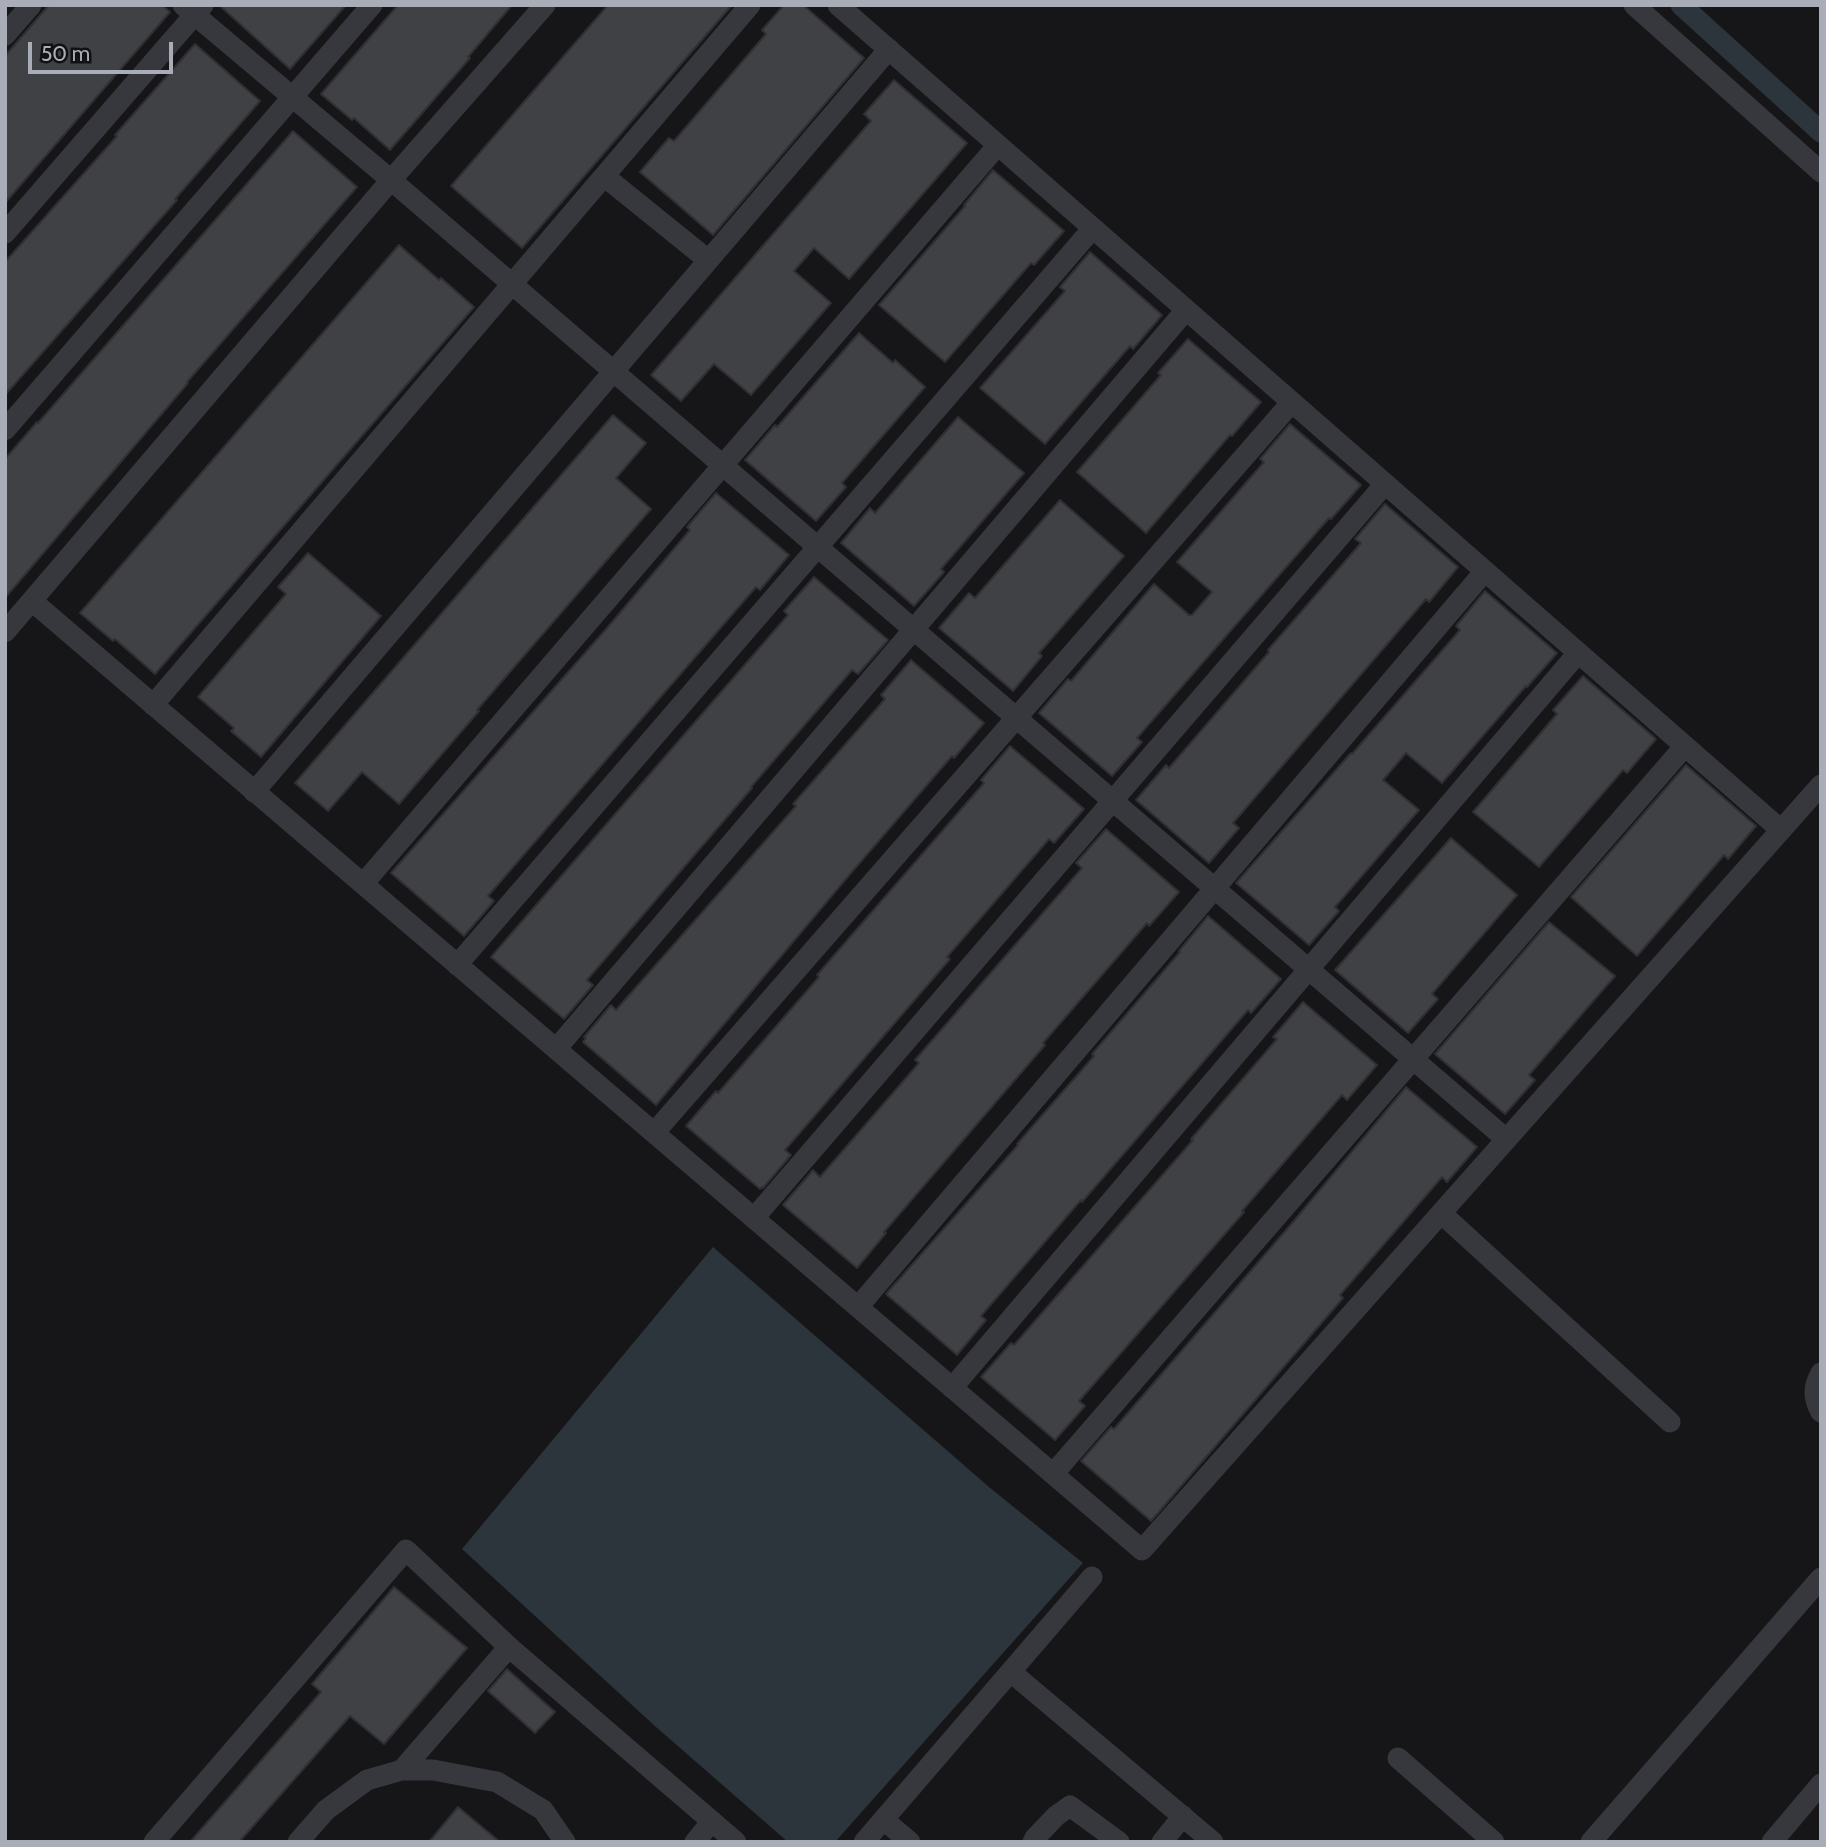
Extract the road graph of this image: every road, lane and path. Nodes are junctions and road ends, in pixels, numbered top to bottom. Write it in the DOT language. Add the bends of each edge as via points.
graph roads {
  1 [pos="31,5"];
  2 [pos="372,5"];
  3 [pos="545,5"];
  4 [pos="750,5"];
  5 [pos="838,5"];
  6 [pos="1634,5"];
  7 [pos="193,9"];
  8 [pos="5,35"];
  9 [pos="889,49"];
  10 [pos="292,97"];
  11 [pos="998,145"];
  12 [pos="1821,172"];
  13 [pos="604,176"];
  14 [pos="391,180"];
  15 [pos="1093,228"];
  16 [pos="5,233"];
  17 [pos="708,260"];
  18 [pos="512,284"];
  19 [pos="1186,310"];
  20 [pos="613,371"];
  21 [pos="1292,402"];
  22 [pos="5,430"];
  23 [pos="723,466"];
  24 [pos="1385,484"];
  25 [pos="818,547"];
  26 [pos="1485,571"];
  27 [pos="32,601"];
  28 [pos="914,629"];
  29 [pos="5,632"];
  30 [pos="1578,653"];
  31 [pos="153,705"];
  32 [pos="1017,718"];
  33 [pos="1685,746"];
  34 [pos="1821,785"];
  35 [pos="254,792"];
  36 [pos="1113,801"];
  37 [pos="1781,830"];
  38 [pos="363,884"];
  39 [pos="1214,888"];
  40 [pos="457,965"];
  41 [pos="1308,969"];
  42 [pos="556,1049"];
  43 [pos="1413,1059"];
  44 [pos="654,1133"];
  45 [pos="1506,1139"];
  46 [pos="1441,1213"];
  47 [pos="754,1218"];
  48 [pos="858,1307"];
  49 [pos="1821,1373"];
  50 [pos="952,1388"];
  51 [pos="1821,1412"];
  52 [pos="1670,1422"];
  53 [pos="1054,1474"];
  54 [pos="1092,1577"];
  55 [pos="1821,1578"];
  56 [pos="509,1647"];
  57 [pos="1011,1672"];
  58 [pos="1398,1758"];
  59 [pos="402,1770"];
  60 [pos="1821,1784"];
  61 [pos="1183,1816"];
  62 [pos="884,1820"];
  63 [pos="712,1821"];
  64 [pos="154,1842"];
  65 [pos="298,1842"];
  66 [pos="565,1842"];
  67 [pos="695,1842"];
  68 [pos="736,1842"];
  69 [pos="864,1842"];
  70 [pos="909,1842"];
  71 [pos="1033,1842"];
  72 [pos="1119,1842"];
  73 [pos="1162,1842"];
  74 [pos="1213,1842"];
  75 [pos="1494,1842"];
  76 [pos="1591,1842"];
  77 [pos="1772,1842"];
  1 -- 8 [label="street"];
  2 -- 10 [label="street"];
  3 -- 14 [label="street"];
  4 -- 13 [label="street"];
  5 -- 9 [label="street"];
  6 -- 12 [label="street"];
  7 -- 10 [label="street"];
  7 -- 16 [label="street"];
  9 -- 11 [label="street"];
  9 -- 17 [label="street"];
  10 -- 14 [label="street"];
  10 -- 22 [label="street"];
  11 -- 15 [label="street"];
  11 -- 23 [label="street"];
  13 -- 17 [label="street"];
  13 -- 18 [label="street"];
  14 -- 18 [label="street"];
  14 -- 27 [label="street"];
  15 -- 19 [label="street"];
  15 -- 25 [label="street"];
  17 -- 20 [label="street"];
  18 -- 20 [label="street"];
  18 -- 31 [label="street"];
  19 -- 21 [label="street"];
  19 -- 28 [label="street"];
  20 -- 23 [label="street"];
  20 -- 35 [label="street"];
  21 -- 24 [label="street"];
  21 -- 32 [label="street"];
  23 -- 25 [label="street"];
  23 -- 38 [label="street"];
  24 -- 26 [label="street"];
  24 -- 36 [label="street"];
  25 -- 28 [label="street"];
  25 -- 40 [label="street"];
  26 -- 30 [label="street"];
  26 -- 39 [label="street"];
  27 -- 29 [label="street"];
  27 -- 31 [label="street"];
  28 -- 32 [label="street"];
  28 -- 42 [label="street"];
  30 -- 33 [label="street"];
  30 -- 41 [label="street"];
  31 -- 35 [label="street"];
  32 -- 36 [label="street"];
  32 -- 44 [label="street"];
  33 -- 37 [label="street"];
  33 -- 43 [label="street"];
  34 -- 37 [label="street"];
  35 -- 38 [label="street"];
  36 -- 39 [label="street"];
  36 -- 47 [label="street"];
  37 -- 45 [label="street"];
  38 -- 40 [label="street"];
  39 -- 41 [label="street"];
  39 -- 48 [label="street"];
  40 -- 42 [label="street"];
  41 -- 43 [label="street"];
  41 -- 50 [label="street"];
  42 -- 44 [label="street"];
  43 -- 45 [label="street"];
  43 -- 53 [label="street"];
  44 -- 47 [label="street"];
  45 -- 46 [label="street"];
  46 -- 52 [label="street"];
  46 -- 53 [label="street" via="1142,1550"];
  47 -- 48 [label="street"];
  48 -- 50 [label="street"];
  49 -- 51 [label="street" via="1814,1399"];
  50 -- 53 [label="street"];
  54 -- 57 [label="street"];
  55 -- 76 [label="street"];
  56 -- 59 [label="street"];
  56 -- 63 [label="street"];
  56 -- 64 [label="street" via="406,1550"];
  57 -- 61 [label="street"];
  57 -- 62 [label="street"];
  58 -- 75 [label="street"];
  59 -- 65 [label="street" via="367,1780 326,1810"];
  59 -- 66 [label="street" via="433,1770 497,1782 543,1810"];
  60 -- 77 [label="street"];
  61 -- 73 [label="street"];
  61 -- 74 [label="street"];
  62 -- 69 [label="street"];
  62 -- 70 [label="street"];
  63 -- 67 [label="street"];
  63 -- 68 [label="street"];
  71 -- 72 [label="street" via="1070,1806"];
}
